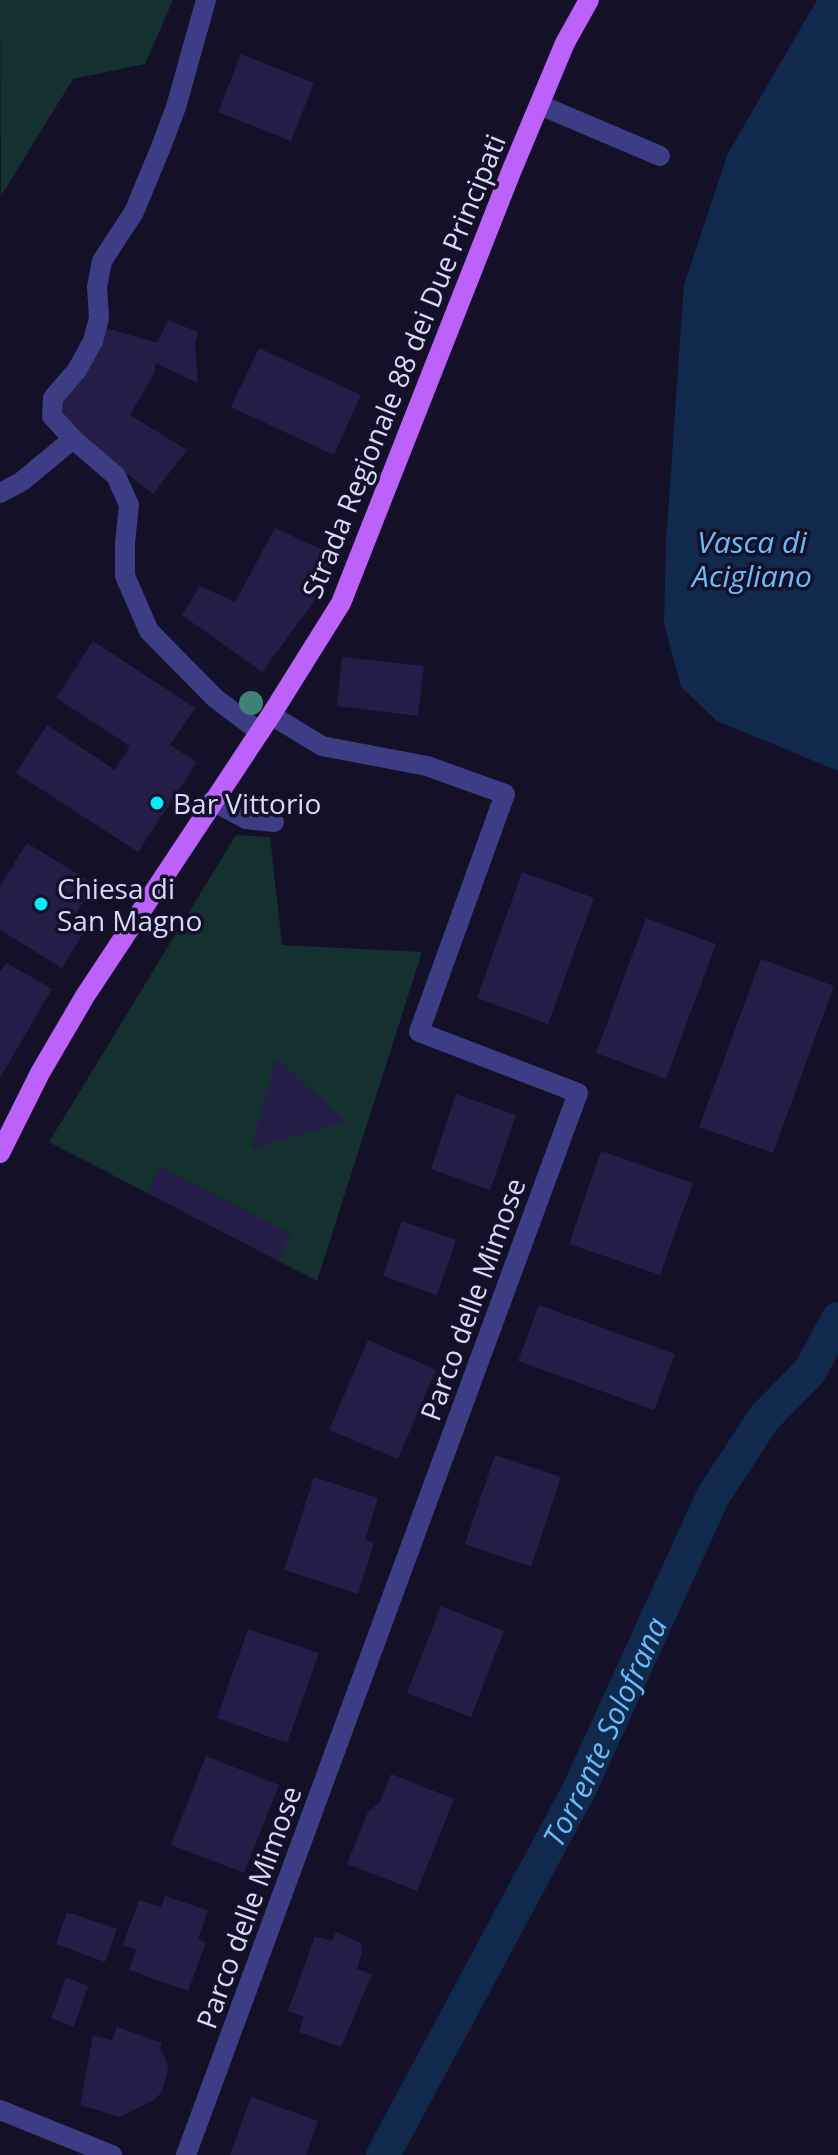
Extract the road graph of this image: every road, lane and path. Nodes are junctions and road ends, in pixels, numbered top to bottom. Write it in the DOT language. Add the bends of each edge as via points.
graph roads {
  1 [pos="206,0"];
  2 [pos="589,0"];
  3 [pos="540,105"];
  4 [pos="660,156"];
  5 [pos="73,439"];
  6 [pos="0,493"];
  7 [pos="265,724"];
  8 [pos="212,801"];
  9 [pos="274,822"];
  10 [pos="0,1153"];
  11 [pos="0,2110"];
  12 [pos="100,2153"];
  13 [pos="186,2155"];
  1 -- 5 [label="street" via="161,147 134,212 102,261 93,341 53,398 52,416"];
  2 -- 3 [label="main road, Strada Regionale 88 dei Due Principati"];
  3 -- 4 [label="street"];
  3 -- 7 [label="main road, Strada Regionale 88 dei Due Principati" via="341,603"];
  5 -- 6 [label="street"];
  5 -- 7 [label="street" via="116,476 129,505 125,576 149,631 215,698"];
  7 -- 8 [label="main road, Strada Regionale 88 dei Due Principati"];
  7 -- 13 [label="street, Parco delle Mimose" via="322,746 427,766 505,794 419,1032 578,1093"];
  8 -- 9 [label="street" via="246,819"];
  8 -- 10 [label="main road, Strada Regionale 88 dei Due Principati" via="85,996"];
  11 -- 12 [label="street"];
}
